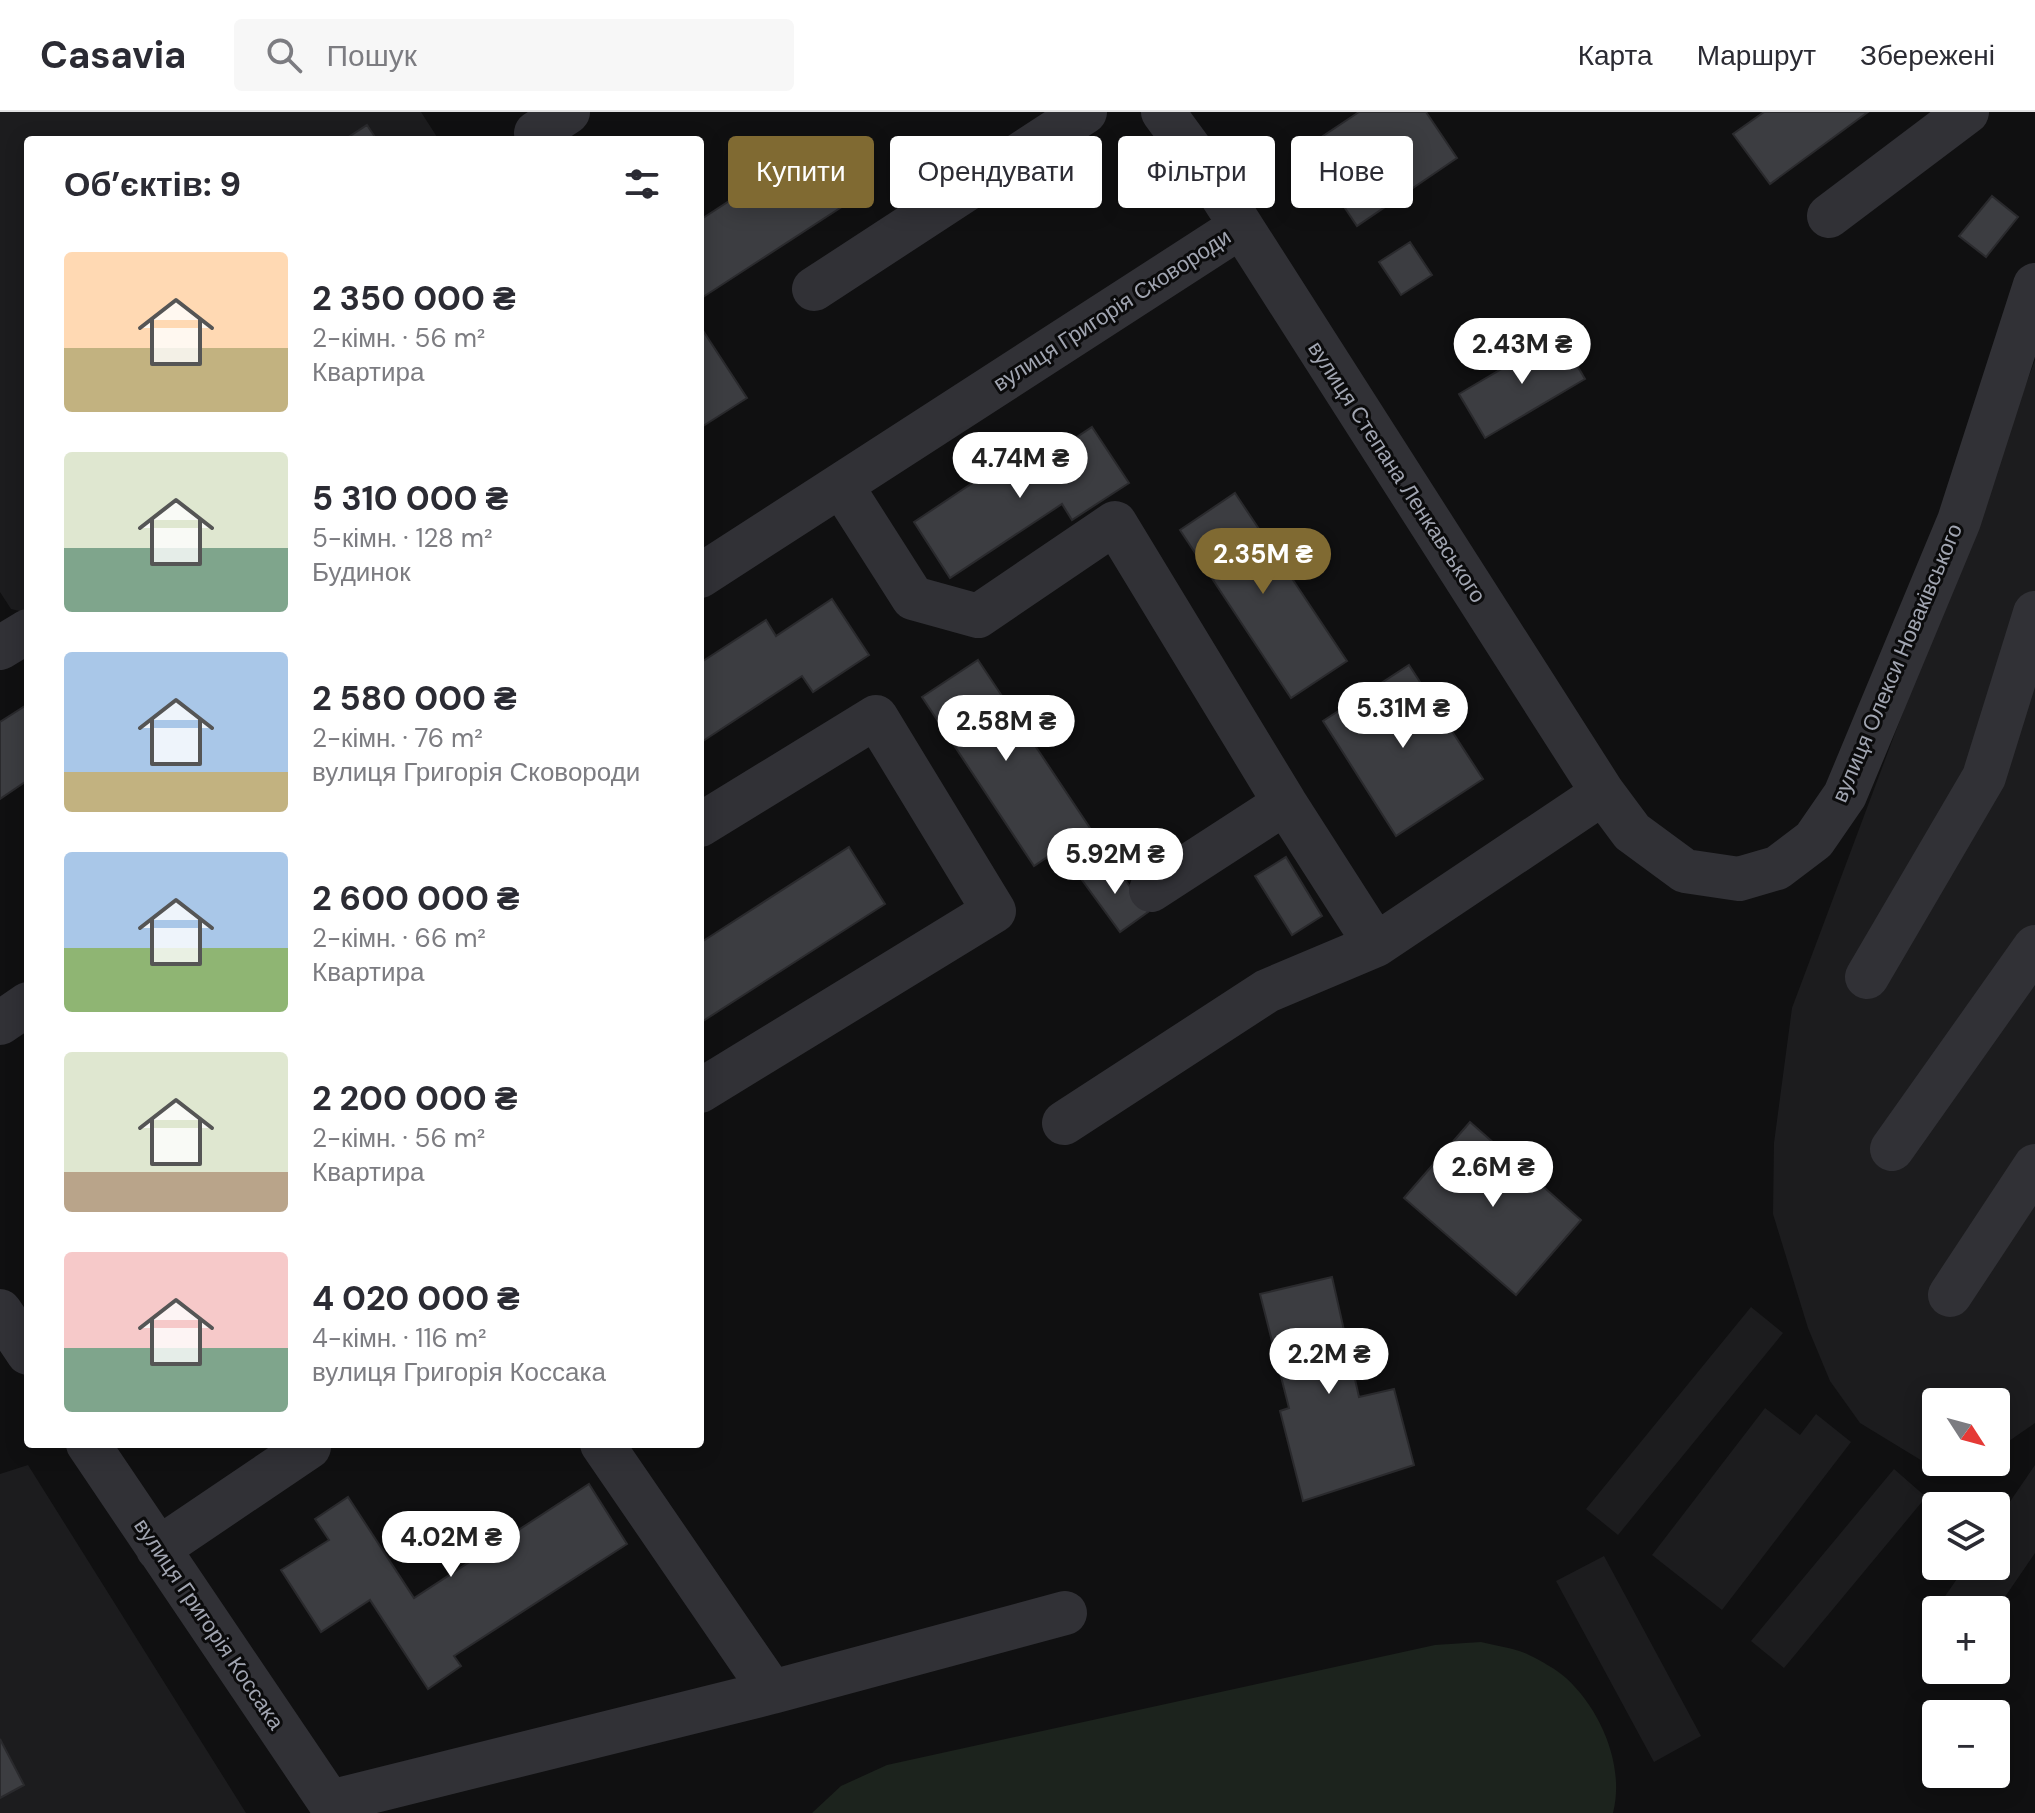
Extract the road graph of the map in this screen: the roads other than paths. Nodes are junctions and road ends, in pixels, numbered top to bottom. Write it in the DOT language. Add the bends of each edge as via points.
graph roads {
  1 [pos="568,112"];
  2 [pos="1085,112"];
  3 [pos="1163,112"];
  4 [pos="1967,112"];
  5 [pos="538,136"];
  6 [pos="1829,216"];
  7 [pos="1240,227"];
  8 [pos="2035,285"];
  9 [pos="814,289"];
  10 [pos="841,485"];
  11 [pos="704,573"];
  12 [pos="2035,613"];
  13 [pos="24,633"];
  14 [pos="0,648"];
  15 [pos="1603,793"];
  16 [pos="1285,803"];
  17 [pos="704,823"];
  18 [pos="1632,832"];
  19 [pos="1151,890"];
  20 [pos="1376,945"];
  21 [pos="2035,947"];
  22 [pos="1867,977"];
  23 [pos="24,1007"];
  24 [pos="0,1023"];
  25 [pos="704,1089"];
  26 [pos="1064,1123"];
  27 [pos="1892,1149"];
  28 [pos="2035,1166"];
  29 [pos="1950,1295"];
  30 [pos="0,1311"];
  31 [pos="24,1347"];
  32 [pos="91,1448"];
  33 [pos="308,1448"];
  34 [pos="605,1448"];
  35 [pos="158,1549"];
  36 [pos="1065,1613"];
  37 [pos="772,1692"];
  38 [pos="334,1808"];
  1 -- 5 [label="street"];
  2 -- 9 [label="street"];
  3 -- 7 [label="street, вулиця Степана Ленкавського"];
  4 -- 6 [label="street"];
  7 -- 10 [label="street, вулиця Григорія Сковороди"];
  7 -- 15 [label="street, вулиця Степана Ленкавського"];
  8 -- 18 [label="street, вулиця Олекси Новаківського" via="1959,521 1845,795 1814,840 1777,868 1739,879 1685,871"];
  10 -- 11 [label="street, вулиця Григорія Сковороди"];
  10 -- 16 [label="street" via="913,598 978,616 1115,523"];
  12 -- 22 [label="street" via="1984,777"];
  13 -- 14 [label="street"];
  15 -- 18 [label="street, вулиця Степана Ленкавського"];
  15 -- 20 [label="street"];
  16 -- 19 [label="street"];
  16 -- 20 [label="street"];
  17 -- 25 [label="street" via="876,717 994,911"];
  20 -- 26 [label="street" via="1267,991"];
  21 -- 27 [label="street"];
  23 -- 24 [label="street"];
  28 -- 29 [label="street"];
  30 -- 31 [label="street"];
  32 -- 35 [label="street, вулиця Григорія Коссака"];
  33 -- 35 [label="street"];
  34 -- 37 [label="street"];
  35 -- 38 [label="street, вулиця Григорія Коссака"];
  36 -- 37 [label="street"];
  37 -- 38 [label="street"];
}
